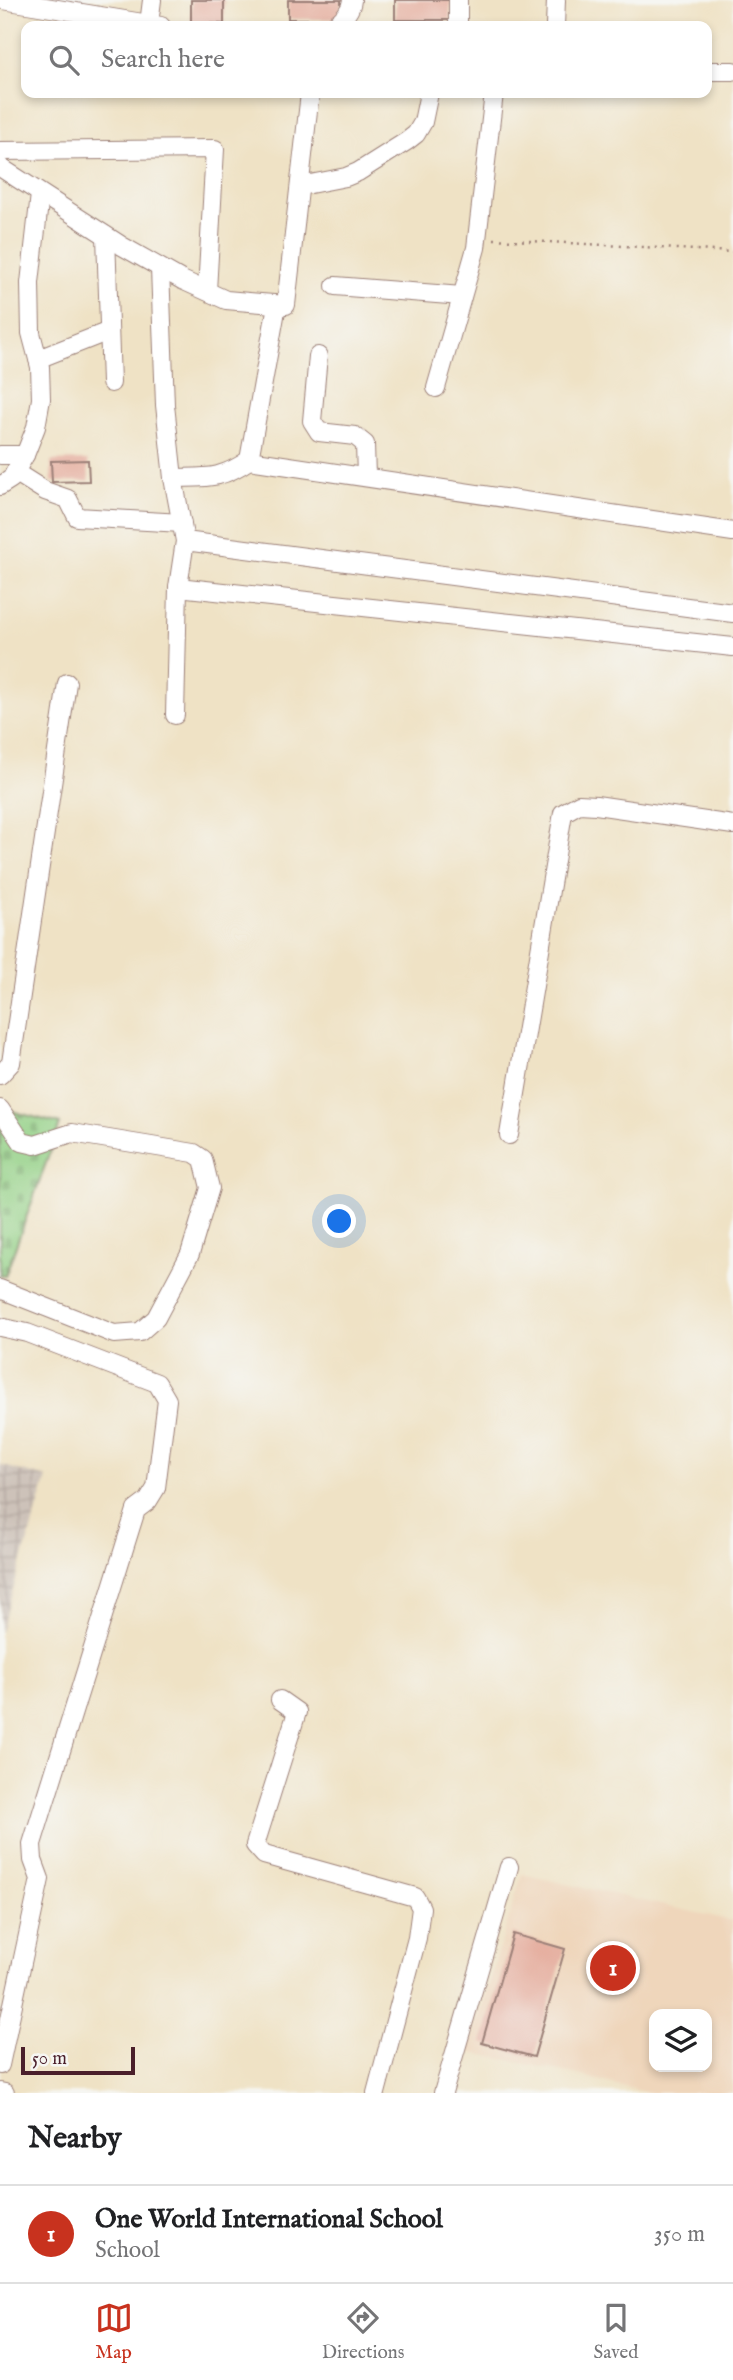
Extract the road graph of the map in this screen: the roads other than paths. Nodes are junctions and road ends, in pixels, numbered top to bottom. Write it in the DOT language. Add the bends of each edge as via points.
graph roads {
  1 [pos="5,0"];
  2 [pos="152,0"];
  3 [pos="352,0"];
  4 [pos="458,0"];
  5 [pos="556,0"];
  6 [pos="73,6"];
  7 [pos="138,21"];
  8 [pos="155,21"];
  9 [pos="340,21"];
  10 [pos="458,21"];
  11 [pos="555,21"];
  12 [pos="712,71"];
  13 [pos="733,71"];
  14 [pos="309,98"];
  15 [pos="428,98"];
  16 [pos="493,98"];
  17 [pos="0,150"];
  18 [pos="0,167"];
  19 [pos="300,186"];
  20 [pos="40,194"];
  21 [pos="106,236"];
  22 [pos="160,268"];
  23 [pos="335,286"];
  24 [pos="207,291"];
  25 [pos="462,296"];
  26 [pos="277,305"];
  27 [pos="109,331"];
  28 [pos="318,356"];
  29 [pos="38,359"];
  30 [pos="111,383"];
  31 [pos="436,388"];
  32 [pos="0,455"];
  33 [pos="25,455"];
  34 [pos="249,460"];
  35 [pos="15,472"];
  36 [pos="366,477"];
  37 [pos="173,478"];
  38 [pos="0,486"];
  39 [pos="184,532"];
  40 [pos="733,532"];
  41 [pos="178,587"];
  42 [pos="733,613"];
  43 [pos="733,647"];
  44 [pos="67,683"];
  45 [pos="174,715"];
  46 [pos="733,825"];
  47 [pos="0,1075"];
  48 [pos="0,1109"];
  49 [pos="509,1135"];
  50 [pos="0,1289"];
  51 [pos="0,1327"];
  52 [pos="280,1700"];
  53 [pos="509,1867"];
  54 [pos="0,2065"];
  55 [pos="376,2093"];
  56 [pos="443,2093"];
  1 -- 6 [label="street"];
  2 -- 8 [label="street"];
  3 -- 9 [label="street"];
  4 -- 10 [label="street"];
  5 -- 11 [label="street"];
  6 -- 7 [label="street"];
  12 -- 13 [label="street"];
  14 -- 19 [label="street"];
  15 -- 19 [label="street" via="423,122 407,141 358,173"];
  16 -- 25 [label="street" via="477,238"];
  17 -- 24 [label="street" via="215,149"];
  18 -- 20 [label="street"];
  19 -- 26 [label="street" via="286,305"];
  20 -- 21 [label="street"];
  20 -- 29 [label="street" via="30,283 31,333"];
  21 -- 22 [label="street"];
  21 -- 27 [label="street"];
  22 -- 24 [label="street"];
  22 -- 37 [label="street"];
  23 -- 25 [label="street"];
  24 -- 26 [label="street" via="226,300"];
  25 -- 31 [label="street"];
  26 -- 34 [label="street"];
  27 -- 29 [label="street"];
  27 -- 30 [label="street"];
  28 -- 36 [label="street" via="312,421 319,432 355,436 365,444"];
  29 -- 33 [label="street" via="41,399"];
  32 -- 33 [label="street"];
  33 -- 35 [label="street"];
  34 -- 36 [label="street"];
  34 -- 37 [label="street" via="218,477"];
  35 -- 38 [label="street"];
  35 -- 39 [label="street" via="68,499 77,517"];
  36 -- 40 [label="street"];
  37 -- 39 [label="street"];
  39 -- 41 [label="street"];
  39 -- 42 [label="street"];
  41 -- 43 [label="street"];
  41 -- 45 [label="street"];
  44 -- 47 [label="street" via="11,1063"];
  46 -- 49 [label="street" via="596,805 579,804 563,813"];
  48 -- 50 [label="street" via="22,1142 35,1145 72,1133 194,1153 203,1159 210,1188 190,1254 156,1318 140,1332 114,1334"];
  51 -- 54 [label="street" via="137,1374 157,1383 167,1401 156,1488 136,1510 32,1844 40,1879"];
  52 -- 55 [label="street" via="297,1712 255,1845 264,1855 415,1897 421,1908"];
  53 -- 56 [label="street"];
}
